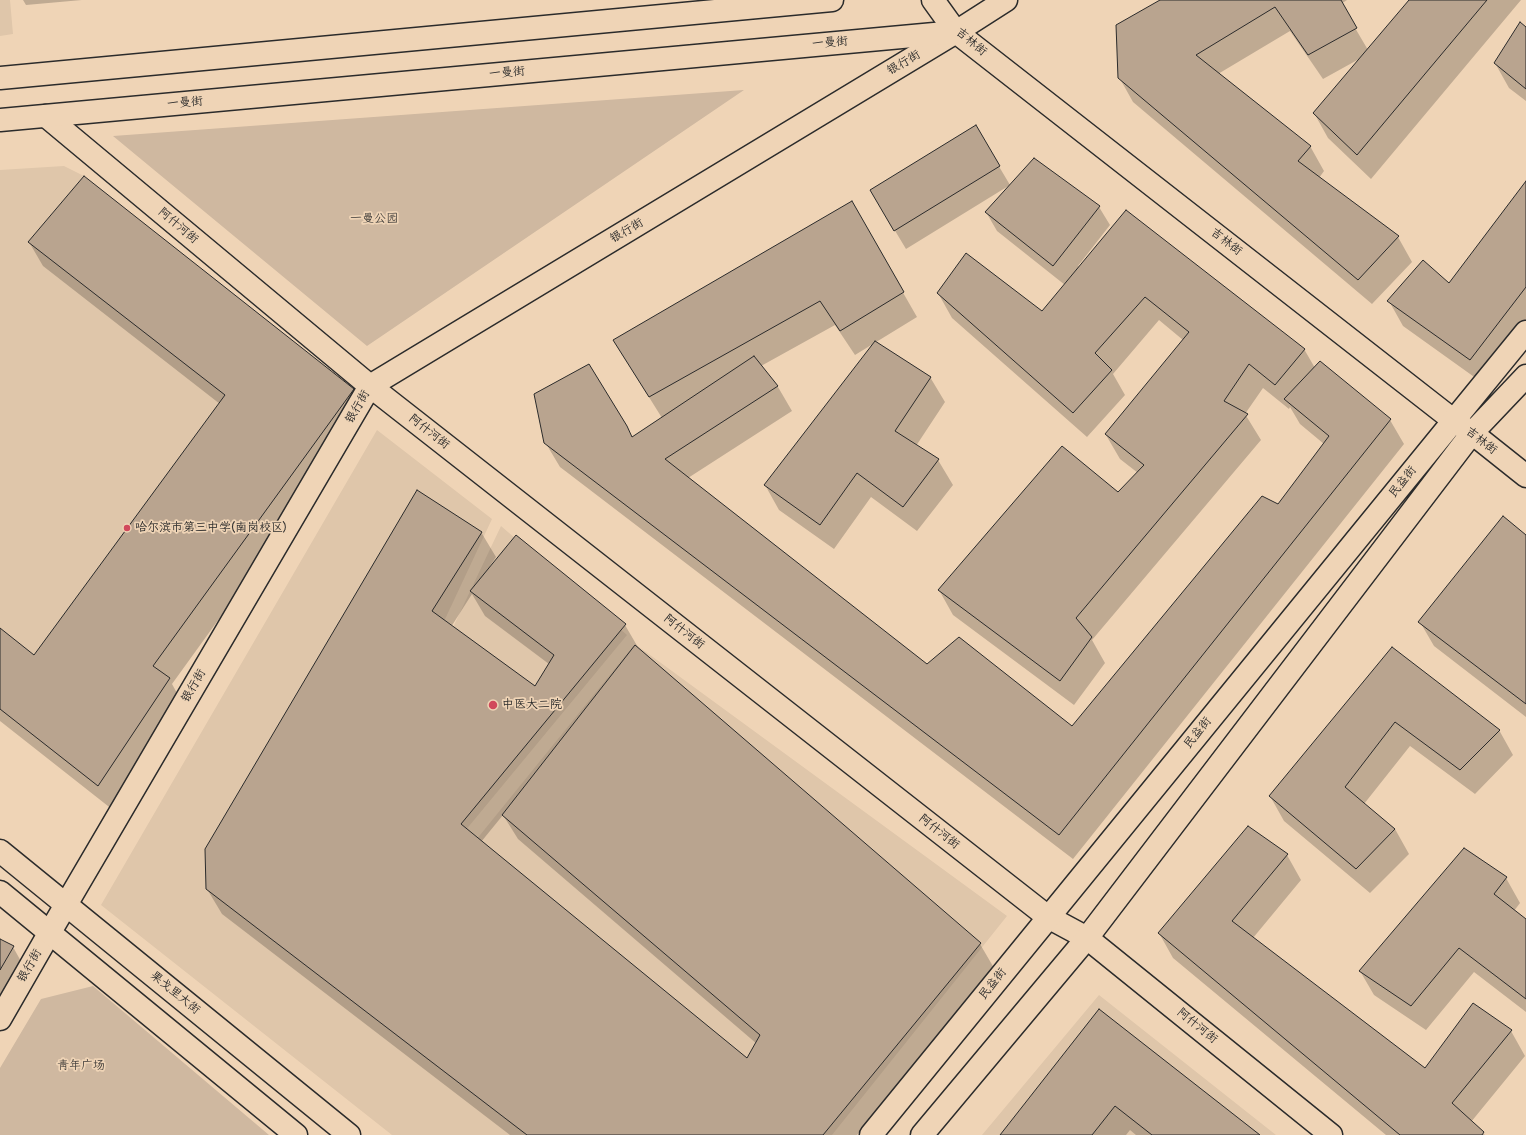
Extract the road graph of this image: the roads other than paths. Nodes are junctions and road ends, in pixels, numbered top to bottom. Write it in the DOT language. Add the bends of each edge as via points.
graph roads {
  1 [pos="832,0"];
  2 [pos="933,0"];
  3 [pos="1006,0"];
  4 [pos="956,32"];
  5 [pos="0,78"];
  6 [pos="46,116"];
  7 [pos="0,120"];
  8 [pos="1526,332"];
  9 [pos="1526,376"];
  10 [pos="370,386"];
  11 [pos="1454,420"];
  12 [pos="1472,432"];
  13 [pos="1526,476"];
  14 [pos="0,851"];
  15 [pos="0,892"];
  16 [pos="66,904"];
  17 [pos="1048,917"];
  18 [pos="50,932"];
  19 [pos="1087,938"];
  20 [pos="0,1019"];
  21 [pos="296,1135"];
  22 [pos="349,1135"];
  23 [pos="871,1135"];
  24 [pos="922,1135"];
  25 [pos="1332,1135"];
  1 -- 5 [label="main road"];
  2 -- 4 [label="main road, 吉林街"];
  3 -- 4 [label="main road, 一曼街"];
  4 -- 6 [label="main road, 一曼街"];
  4 -- 10 [label="main road, 银行街"];
  4 -- 11 [label="main road, 吉林街"];
  6 -- 7 [label="main road, 一曼街"];
  6 -- 10 [label="main road, 阿什河街"];
  8 -- 11 [label="main road, 民益街"];
  9 -- 12 [label="main road, 民益街"];
  10 -- 16 [label="main road, 银行街"];
  10 -- 17 [label="main road, 阿什河街"];
  11 -- 12 [label="main road, 吉林街"];
  11 -- 17 [label="main road, 民益街"];
  12 -- 13 [label="main road, 吉林街"];
  12 -- 19 [label="main road, 民益街"];
  14 -- 16 [label="main road, 果戈里大街"];
  15 -- 18 [label="main road"];
  16 -- 18 [label="main road, 银行街"];
  16 -- 22 [label="main road, 果戈里大街"];
  17 -- 19 [label="main road, 阿什河街"];
  17 -- 23 [label="main road, 民益街"];
  18 -- 20 [label="main road, 银行街"];
  18 -- 21 [label="main road"];
  19 -- 24 [label="main road, 民益街"];
  19 -- 25 [label="main road, 阿什河街"];
}
